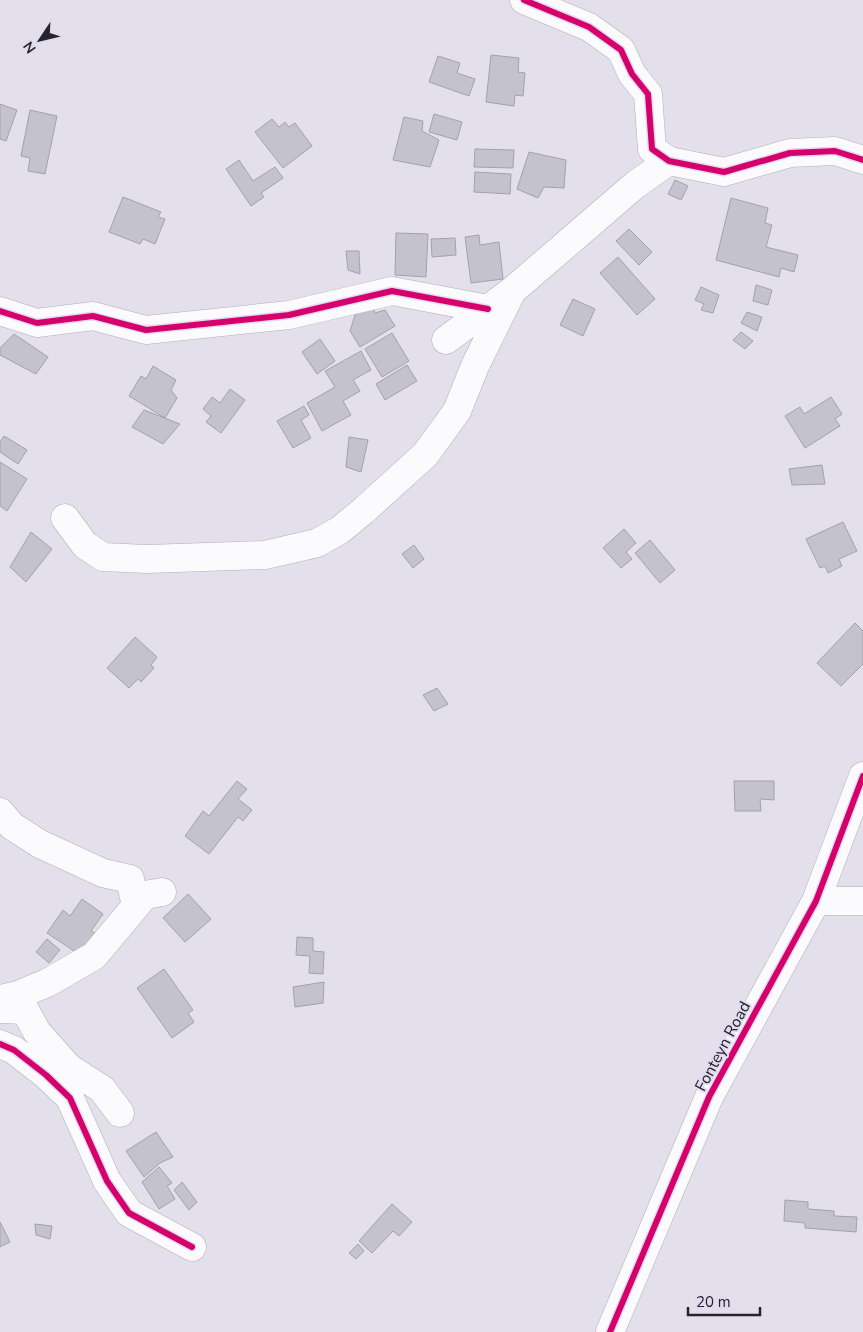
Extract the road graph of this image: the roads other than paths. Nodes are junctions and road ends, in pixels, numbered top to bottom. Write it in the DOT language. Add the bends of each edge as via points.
graph roads {
  1 [pos="524,0"];
  2 [pos="863,160"];
  3 [pos="669,162"];
  4 [pos="512,291"];
  5 [pos="488,308"];
  6 [pos="0,311"];
  7 [pos="446,340"];
  8 [pos="65,518"];
  9 [pos="863,776"];
  10 [pos="0,812"];
  11 [pos="162,892"];
  12 [pos="816,901"];
  13 [pos="863,901"];
  14 [pos="136,906"];
  15 [pos="0,999"];
  16 [pos="0,1009"];
  17 [pos="0,1044"];
  18 [pos="120,1113"];
  19 [pos="192,1248"];
  20 [pos="610,1332"];
  1 -- 3 [label="street" via="589,28 621,50 632,74 648,94 652,149"];
  2 -- 3 [label="street" via="834,151 790,153 724,172"];
  3 -- 4 [label="street" via="635,185"];
  4 -- 5 [label="street"];
  4 -- 8 [label="street" via="457,411 425,454 340,530 317,543 265,554 147,559 103,557 85,545"];
  5 -- 6 [label="street" via="392,291 288,315 146,330 92,316 37,323"];
  5 -- 7 [label="street"];
  9 -- 12 [label="street, Fonteyn Road"];
  10 -- 14 [label="street" via="12,826 40,844 103,872 130,879"];
  11 -- 14 [label="street" via="145,895"];
  12 -- 13 [label="street"];
  12 -- 20 [label="street, Fonteyn Road" via="709,1097"];
  14 -- 15 [label="street" via="94,956 48,983"];
  16 -- 18 [label="street" via="25,1010 37,1032 69,1068 102,1089"];
  17 -- 19 [label="street" via="14,1050 70,1098 107,1181 129,1213"];
}
